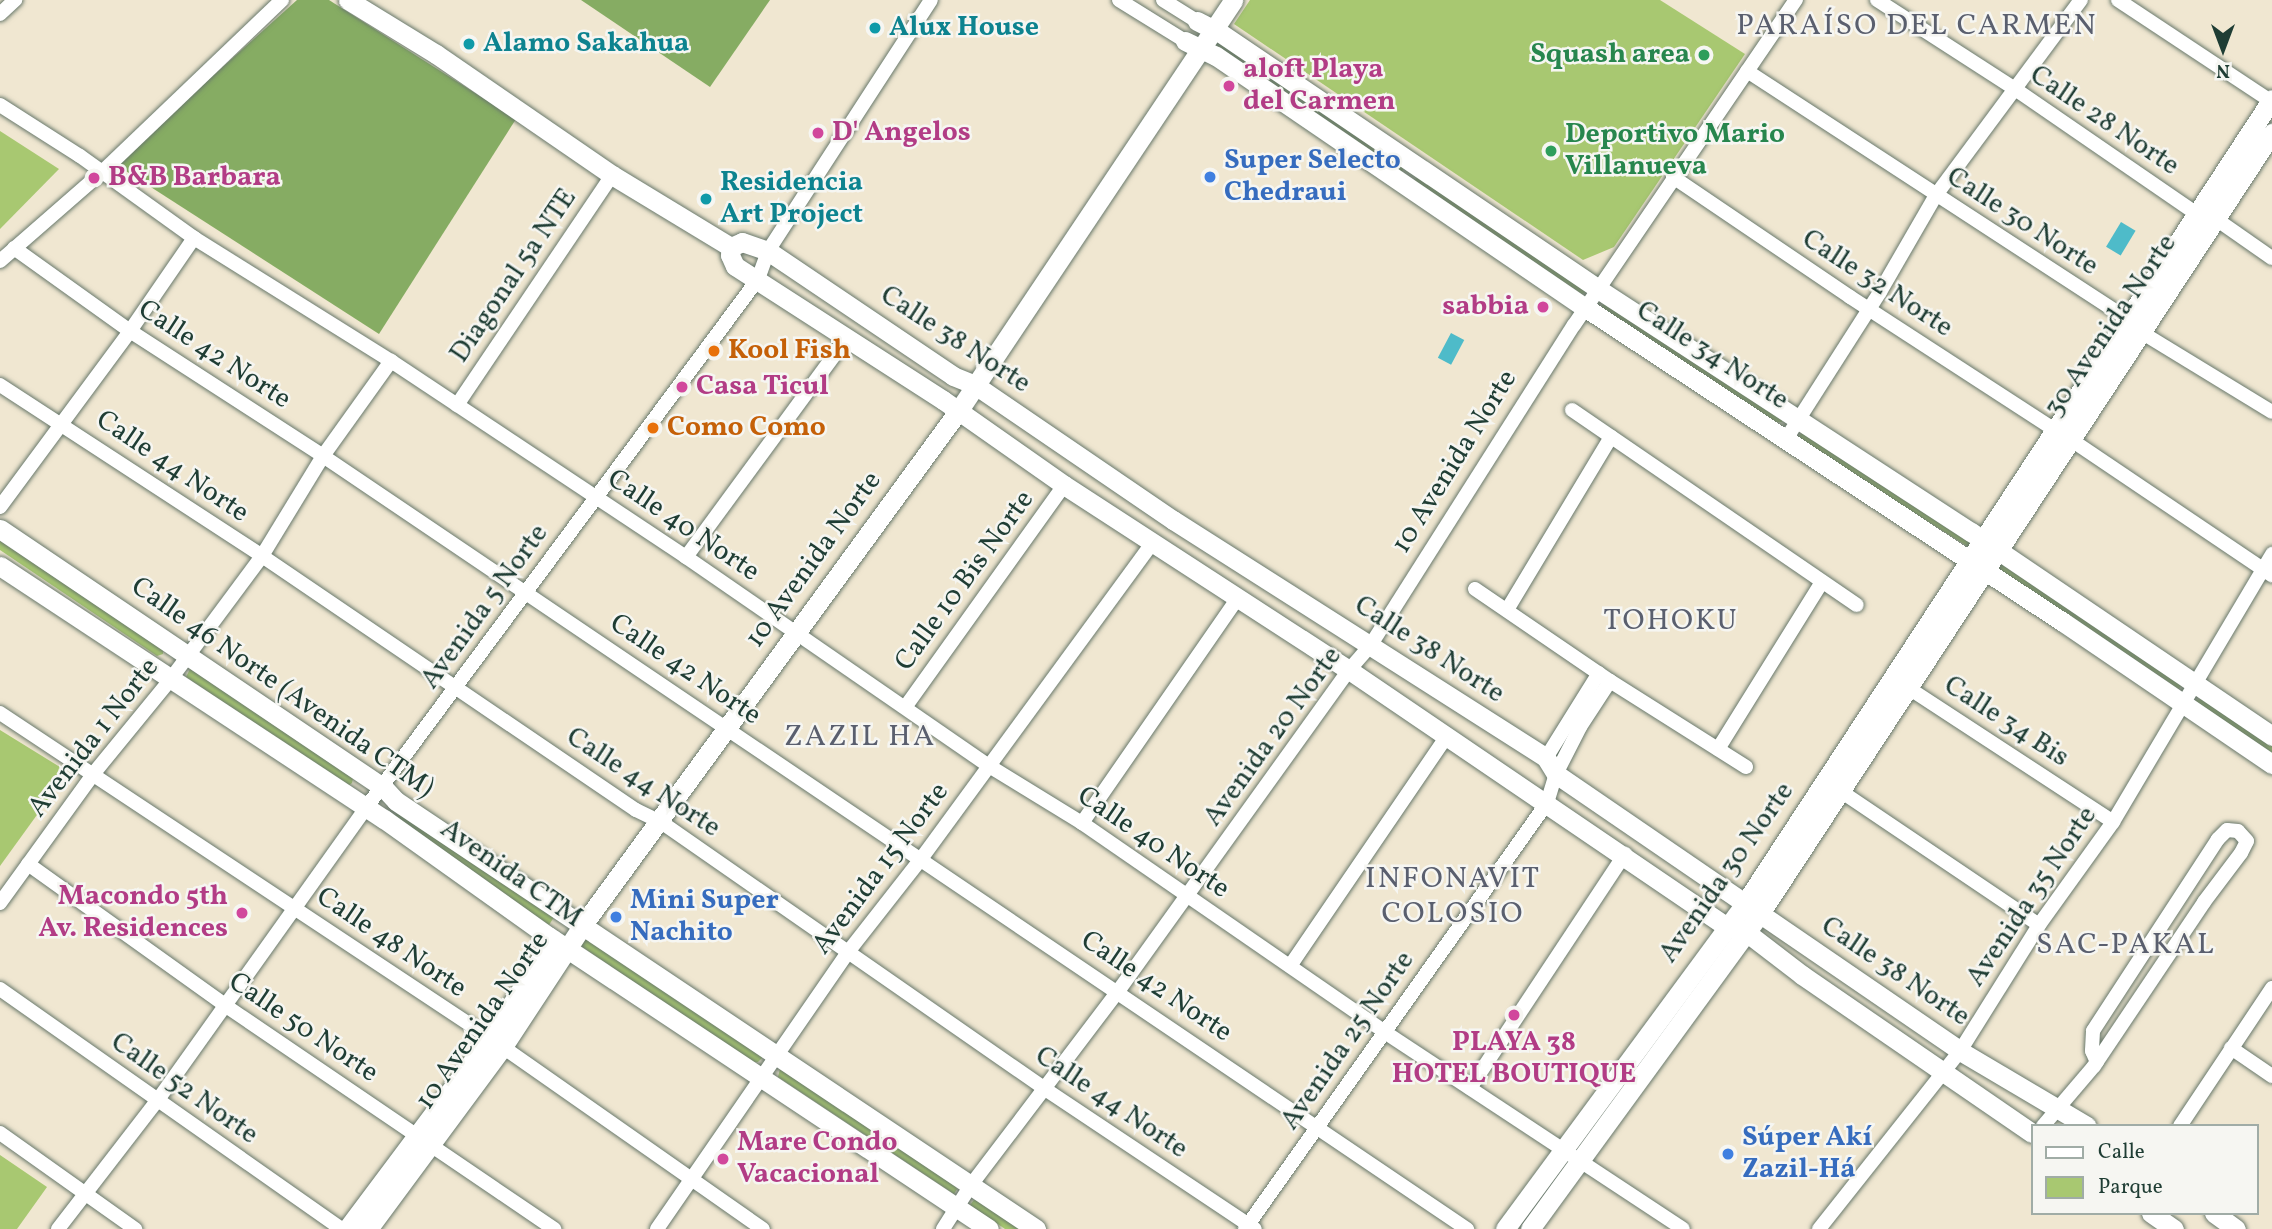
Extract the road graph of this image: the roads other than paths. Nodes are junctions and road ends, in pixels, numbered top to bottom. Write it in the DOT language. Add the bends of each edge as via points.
graph roads {
  1 [pos="15,0"];
  2 [pos="282,0"];
  3 [pos="348,0"];
  4 [pos="931,0"];
  5 [pos="1119,0"];
  6 [pos="1163,0"];
  7 [pos="1233,0"];
  8 [pos="1796,0"];
  9 [pos="1877,0"];
  10 [pos="2081,0"];
  11 [pos="2118,0"];
  12 [pos="0,14"];
  13 [pos="1206,25"];
  14 [pos="1194,45"];
  15 [pos="1747,71"];
  16 [pos="2015,89"];
  17 [pos="2272,101"];
  18 [pos="0,105"];
  19 [pos="2272,133"];
  20 [pos="1415,164"];
  21 [pos="102,172"];
  22 [pos="612,175"];
  23 [pos="1672,177"];
  24 [pos="1403,181"];
  25 [pos="1936,195"];
  26 [pos="2206,216"];
  27 [pos="194,237"];
  28 [pos="731,247"];
  29 [pos="14,248"];
  30 [pos="768,251"];
  31 [pos="2272,258"];
  32 [pos="0,261"];
  33 [pos="758,279"];
  34 [pos="1598,289"];
  35 [pos="1586,308"];
  36 [pos="1869,309"];
  37 [pos="2134,326"];
  38 [pos="130,331"];
  39 [pos="846,339"];
  40 [pos="391,361"];
  41 [pos="0,385"];
  42 [pos="975,385"];
  43 [pos="457,405"];
  44 [pos="959,410"];
  45 [pos="1572,410"];
  46 [pos="2272,412"];
  47 [pos="1797,418"];
  48 [pos="60,423"];
  49 [pos="2062,434"];
  50 [pos="1611,437"];
  51 [pos="1786,439"];
  52 [pos="323,456"];
  53 [pos="1064,485"];
  54 [pos="595,497"];
  55 [pos="0,507"];
  56 [pos="1173,520"];
  57 [pos="0,529"];
  58 [pos="1152,543"];
  59 [pos="1991,545"];
  60 [pos="2272,554"];
  61 [pos="262,556"];
  62 [pos="686,557"];
  63 [pos="1978,565"];
  64 [pos="0,566"];
  65 [pos="2267,572"];
  66 [pos="1822,582"];
  67 [pos="1475,589"];
  68 [pos="526,592"];
  69 [pos="1237,599"];
  70 [pos="1857,606"];
  71 [pos="1507,610"];
  72 [pos="790,628"];
  73 [pos="1370,646"];
  74 [pos="189,656"];
  75 [pos="1349,670"];
  76 [pos="1605,677"];
  77 [pos="170,680"];
  78 [pos="2194,683"];
  79 [pos="457,687"];
  80 [pos="1907,687"];
  81 [pos="2182,702"];
  82 [pos="906,706"];
  83 [pos="0,713"];
  84 [pos="726,728"];
  85 [pos="1447,736"];
  86 [pos="2272,736"];
  87 [pos="1718,749"];
  88 [pos="2272,764"];
  89 [pos="989,766"];
  90 [pos="1551,766"];
  91 [pos="1746,767"];
  92 [pos="94,773"];
  93 [pos="1839,790"];
  94 [pos="389,794"];
  95 [pos="1547,803"];
  96 [pos="365,808"];
  97 [pos="384,819"];
  98 [pos="660,822"];
  99 [pos="1082,822"];
  100 [pos="2113,822"];
  101 [pos="1625,854"];
  102 [pos="921,859"];
  103 [pos="28,864"];
  104 [pos="1187,897"];
  105 [pos="0,903"];
  106 [pos="1753,908"];
  107 [pos="296,909"];
  108 [pos="575,921"];
  109 [pos="2039,925"];
  110 [pos="1726,926"];
  111 [pos="1746,932"];
  112 [pos="561,943"];
  113 [pos="848,952"];
  114 [pos="1290,966"];
  115 [pos="2272,988"];
  116 [pos="0,989"];
  117 [pos="1118,990"];
  118 [pos="226,1006"];
  119 [pos="1383,1031"];
  120 [pos="496,1043"];
  121 [pos="2231,1048"];
  122 [pos="1960,1051"];
  123 [pos="776,1056"];
  124 [pos="2097,1062"];
  125 [pos="1946,1072"];
  126 [pos="760,1076"];
  127 [pos="2272,1076"];
  128 [pos="1470,1088"];
  129 [pos="1045,1089"];
  130 [pos="157,1101"];
  131 [pos="2058,1106"];
  132 [pos="2044,1124"];
  133 [pos="2084,1124"];
  134 [pos="2181,1124"];
  135 [pos="1319,1127"];
  136 [pos="2030,1132"];
  137 [pos="0,1133"];
  138 [pos="424,1140"];
  139 [pos="1563,1150"];
  140 [pos="1580,1162"];
  141 [pos="692,1180"];
  142 [pos="971,1185"];
  143 [pos="86,1195"];
  144 [pos="957,1207"];
  145 [pos="2154,1215"];
  146 [pos="2217,1215"];
  147 [pos="1249,1228"];
  148 [pos="58,1229"];
  149 [pos="135,1229"];
  150 [pos="341,1229"];
  151 [pos="347,1229"];
  152 [pos="368,1229"];
  153 [pos="554,1229"];
  154 [pos="657,1229"];
  155 [pos="763,1229"];
  156 [pos="943,1229"];
  157 [pos="989,1229"];
  158 [pos="1036,1229"];
  159 [pos="1467,1229"];
  160 [pos="1505,1229"];
  161 [pos="1530,1229"];
  162 [pos="1683,1229"];
  163 [pos="1819,1229"];
  164 [pos="2174,1229"];
  165 [pos="2236,1229"];
  1 -- 12 [label="street"];
  2 -- 21 [label="street"];
  3 -- 22 [label="main road, Calle 38 Norte" via="436,54"];
  4 -- 30 [label="street, Avenida 5 Norte"];
  5 -- 14 [label="street, Calle 34 Norte"];
  6 -- 13 [label="street, Calle 34 Norte"];
  7 -- 13 [label="main road, 10 Avenida Norte"];
  8 -- 15 [label="street"];
  9 -- 16 [label="street, Calle 28 Norte"];
  10 -- 16 [label="street"];
  11 -- 17 [label="street"];
  13 -- 14 [label="main road, 10 Avenida Norte"];
  13 -- 20 [label="main road, Calle 34 Norte"];
  14 -- 24 [label="main road, Calle 34 Norte"];
  14 -- 42 [label="main road, 10 Avenida Norte" via="1136,142"];
  15 -- 23 [label="street"];
  15 -- 25 [label="street, Calle 30 Norte"];
  16 -- 25 [label="street"];
  16 -- 26 [label="street, Calle 28 Norte"];
  17 -- 26 [label="main road" via="2226,170"];
  18 -- 21 [label="street, Calle 40 Norte"];
  19 -- 26 [label="main road"];
  20 -- 24 [label="main road"];
  20 -- 34 [label="main road, Calle 34 Norte"];
  21 -- 27 [label="street, Calle 40 Norte"];
  21 -- 29 [label="street"];
  22 -- 28 [label="main road, Calle 38 Norte"];
  22 -- 43 [label="street, Diagonal 5a NTE"];
  23 -- 34 [label="street"];
  23 -- 36 [label="street, Calle 32 Norte"];
  24 -- 35 [label="main road, Calle 34 Norte"];
  25 -- 36 [label="street"];
  25 -- 37 [label="street, Calle 30 Norte"];
  26 -- 31 [label="street, Calle 28 Norte"];
  26 -- 37 [label="main road"];
  27 -- 38 [label="street"];
  27 -- 40 [label="street, Calle 40 Norte"];
  28 -- 30 [label="main road, Calle 38 Norte" via="741,242"];
  28 -- 33 [label="main road, Calle 38 Norte" via="735,266"];
  29 -- 32 [label="street"];
  29 -- 38 [label="street, Calle 42 Norte"];
  30 -- 33 [label="street, Avenida 5 Norte"];
  30 -- 42 [label="main road, Calle 38 Norte" via="953,376"];
  33 -- 39 [label="main road, Calle 38 Norte"];
  33 -- 54 [label="street, Avenida 5 Norte"];
  34 -- 35 [label="street"];
  34 -- 47 [label="main road, Calle 34 Norte"];
  35 -- 51 [label="main road, Calle 34 Norte"];
  35 -- 73 [label="street, 10 Avenida Norte"];
  36 -- 47 [label="street"];
  36 -- 49 [label="street, Calle 32 Norte"];
  37 -- 46 [label="street, Calle 30 Norte"];
  37 -- 49 [label="main road"];
  38 -- 48 [label="street"];
  38 -- 52 [label="street, Calle 42 Norte"];
  39 -- 44 [label="main road, Calle 38 Norte"];
  39 -- 62 [label="street"];
  40 -- 43 [label="street, Calle 40 Norte"];
  40 -- 52 [label="street, Avenida 1 Norte"];
  41 -- 48 [label="street, Calle 44 Norte"];
  42 -- 44 [label="main road, 10 Avenida Norte"];
  42 -- 56 [label="main road, Calle 38 Norte"];
  43 -- 54 [label="street, Calle 40 Norte"];
  44 -- 53 [label="main road, Calle 38 Norte"];
  44 -- 72 [label="main road, 10 Avenida Norte"];
  45 -- 50 [label="street"];
  47 -- 51 [label="street"];
  47 -- 59 [label="main road, Calle 34 Norte"];
  48 -- 55 [label="street"];
  48 -- 61 [label="street, Calle 44 Norte"];
  49 -- 59 [label="main road, 30 Avenida Norte"];
  49 -- 65 [label="street, Calle 32 Norte"];
  50 -- 66 [label="street"];
  50 -- 71 [label="street"];
  51 -- 63 [label="main road, Calle 34 Norte"];
  52 -- 61 [label="street, Avenida 1 Norte"];
  52 -- 68 [label="street, Calle 42 Norte"];
  53 -- 58 [label="main road, Calle 38 Norte"];
  53 -- 82 [label="street, Calle 10 Bis Norte"];
  54 -- 62 [label="street, Calle 40 Norte"];
  54 -- 68 [label="street, Avenida 5 Norte"];
  56 -- 58 [label="main road"];
  56 -- 73 [label="main road, Calle 38 Norte"];
  57 -- 74 [label="main road, Calle 46 Norte (Avenida CTM)"];
  58 -- 69 [label="main road, Calle 38 Norte"];
  58 -- 89 [label="street, Avenida 15 Norte"];
  59 -- 63 [label="main road, Avenida 30 Norte"];
  59 -- 78 [label="main road, Calle 34 Norte"];
  60 -- 65 [label="street, Avenida 35 Norte"];
  61 -- 74 [label="street, Avenida 1 Norte"];
  61 -- 79 [label="street, Calle 44 Norte"];
  62 -- 72 [label="street, Calle 40 Norte"];
  63 -- 80 [label="main road, Avenida 30 Norte"];
  63 -- 81 [label="main road, Calle 34 Norte"];
  63 -- 106 [label="main road, Avenida 30 Norte"];
  64 -- 77 [label="main road, Avenida CTM"];
  65 -- 78 [label="street, Avenida 35 Norte"];
  66 -- 70 [label="street"];
  66 -- 87 [label="street"];
  67 -- 71 [label="street"];
  68 -- 79 [label="street, Avenida 5 Norte"];
  68 -- 84 [label="street, Calle 42 Norte"];
  69 -- 75 [label="main road, Calle 38 Norte"];
  69 -- 99 [label="street"];
  71 -- 76 [label="street"];
  72 -- 82 [label="street, Calle 40 Norte"];
  72 -- 84 [label="main road, 10 Avenida Norte"];
  73 -- 75 [label="street, Avenida 20 Norte"];
  73 -- 90 [label="main road, Calle 38 Norte"];
  74 -- 77 [label="street, Avenida 1 Norte"];
  74 -- 94 [label="main road, Calle 46 Norte (Avenida CTM)"];
  75 -- 85 [label="main road, Calle 38 Norte"];
  75 -- 104 [label="street, Avenida 20 Norte"];
  76 -- 87 [label="street"];
  76 -- 90 [label="street, Avenida 25 Norte" via="1580,727"];
  77 -- 92 [label="street, Avenida 1 Norte"];
  77 -- 96 [label="main road, Avenida CTM"];
  78 -- 81 [label="street, Avenida 35 Norte"];
  78 -- 86 [label="main road, Calle 34 Norte"];
  79 -- 94 [label="street, Avenida 5 Norte"];
  79 -- 98 [label="street, Calle 44 Norte"];
  80 -- 93 [label="main road, Avenida 30 Norte"];
  80 -- 100 [label="street, Calle 34 Bis"];
  81 -- 88 [label="main road, Calle 34 Norte"];
  81 -- 100 [label="street, Avenida 35 Norte"];
  82 -- 89 [label="street, Calle 40 Norte"];
  83 -- 92 [label="street, Calle 48 Norte"];
  84 -- 98 [label="main road, 10 Avenida Norte"];
  84 -- 102 [label="street, Calle 42 Norte"];
  85 -- 95 [label="main road, Calle 38 Norte"];
  85 -- 114 [label="street"];
  87 -- 91 [label="street"];
  89 -- 99 [label="street, Calle 40 Norte"];
  89 -- 102 [label="street, Avenida 15 Norte"];
  90 -- 95 [label="street, Avenida 25 Norte"];
  90 -- 106 [label="main road, Calle 38 Norte"];
  92 -- 103 [label="street, Avenida 1 Norte"];
  92 -- 107 [label="street, Calle 48 Norte"];
  93 -- 106 [label="main road, Avenida 30 Norte"];
  93 -- 109 [label="street"];
  94 -- 96 [label="street, Avenida 5 Norte"];
  94 -- 97 [label="main road"];
  94 -- 108 [label="main road, Calle 46 Norte (Avenida CTM)"];
  95 -- 101 [label="main road, Calle 38 Norte"];
  95 -- 119 [label="street, Avenida 25 Norte"];
  96 -- 97 [label="main road, Avenida CTM"];
  96 -- 107 [label="street, Avenida 5 Norte"];
  97 -- 112 [label="main road, Avenida CTM"];
  98 -- 108 [label="main road, 10 Avenida Norte"];
  98 -- 113 [label="street, Calle 44 Norte"];
  99 -- 104 [label="street, Calle 40 Norte"];
  100 -- 109 [label="street, Avenida 35 Norte"];
  101 -- 110 [label="main road, Calle 38 Norte"];
  101 -- 128 [label="street"];
  102 -- 113 [label="street, Avenida 15 Norte"];
  102 -- 117 [label="street, Calle 42 Norte"];
  103 -- 105 [label="street, Avenida 1 Norte"];
  103 -- 118 [label="street, Calle 50 Norte"];
  104 -- 114 [label="street, Calle 40 Norte"];
  104 -- 117 [label="street, Avenida 20 Norte"];
  106 -- 110 [label="main road, Avenida 30 Norte"];
  106 -- 111 [label="main road, Avenida 30 Norte"];
  106 -- 122 [label="main road, Calle 38 Norte"];
  107 -- 118 [label="street, Avenida 5 Norte"];
  107 -- 120 [label="street, Calle 48 Norte"];
  108 -- 112 [label="main road, 10 Avenida Norte"];
  108 -- 123 [label="main road, Avenida CTM"];
  109 -- 122 [label="street, Avenida 35 Norte"];
  110 -- 111 [label="main road, Calle 38 Norte"];
  110 -- 139 [label="main road, Avenida 30 Norte"];
  111 -- 125 [label="main road, Calle 38 Norte"];
  111 -- 140 [label="main road, Avenida 30 Norte"];
  112 -- 120 [label="main road, 10 Avenida Norte"];
  112 -- 126 [label="main road, Avenida CTM"];
  113 -- 123 [label="street, Avenida 15 Norte"];
  113 -- 129 [label="street, Calle 44 Norte"];
  114 -- 119 [label="street, Calle 40 Norte"];
  115 -- 121 [label="street"];
  116 -- 130 [label="street, Calle 52 Norte"];
  117 -- 129 [label="street, Avenida 20 Norte"];
  117 -- 135 [label="street, Calle 42 Norte"];
  118 -- 130 [label="street, Avenida 5 Norte"];
  118 -- 138 [label="street, Calle 50 Norte"];
  119 -- 128 [label="street, Calle 40 Norte"];
  119 -- 135 [label="street, Avenida 25 Norte"];
  120 -- 138 [label="main road, 10 Avenida Norte"];
  120 -- 141 [label="street, Calle 48 Norte"];
  121 -- 127 [label="street"];
  121 -- 134 [label="street"];
  122 -- 125 [label="street, Avenida 35 Norte"];
  122 -- 131 [label="main road, Calle 38 Norte"];
  123 -- 126 [label="street, Avenida 15 Norte"];
  123 -- 142 [label="main road, Avenida CTM"];
  124 -- 124 [label="street" via="2247,844 2238,831 2227,830 2218,839 2093,1031 2092,1051"];
  124 -- 131 [label="street"];
  125 -- 136 [label="main road, Calle 38 Norte"];
  125 -- 163 [label="street, Avenida 35 Norte"];
  126 -- 141 [label="street, Avenida 15 Norte"];
  126 -- 144 [label="main road, Avenida CTM"];
  128 -- 139 [label="street, Calle 40 Norte"];
  129 -- 142 [label="street, Avenida 20 Norte"];
  129 -- 147 [label="street, Calle 44 Norte"];
  130 -- 143 [label="street, Avenida 5 Norte"];
  130 -- 150 [label="street, Calle 52 Norte"];
  131 -- 132 [label="street"];
  131 -- 133 [label="main road, Calle 38 Norte"];
  135 -- 147 [label="street, Avenida 25 Norte"];
  135 -- 159 [label="street, Calle 42 Norte"];
  137 -- 143 [label="street"];
  138 -- 151 [label="main road"];
  138 -- 152 [label="main road"];
  138 -- 153 [label="street, Calle 50 Norte"];
  139 -- 140 [label="street, Calle 40 Norte"];
  139 -- 160 [label="main road, Avenida 30 Norte"];
  140 -- 161 [label="main road, Avenida 30 Norte"];
  140 -- 162 [label="street, Calle 40 Norte"];
  141 -- 154 [label="street, Avenida 15 Norte"];
  141 -- 155 [label="street, Calle 48 Norte"];
  142 -- 144 [label="street, Avenida 20 Norte"];
  142 -- 158 [label="main road, Avenida CTM"];
  143 -- 148 [label="street, Avenida 5 Norte"];
  143 -- 149 [label="street"];
  144 -- 156 [label="street, Avenida 20 Norte"];
  144 -- 157 [label="main road, Avenida CTM"];
  145 -- 164 [label="main road"];
  146 -- 165 [label="main road"];
}
